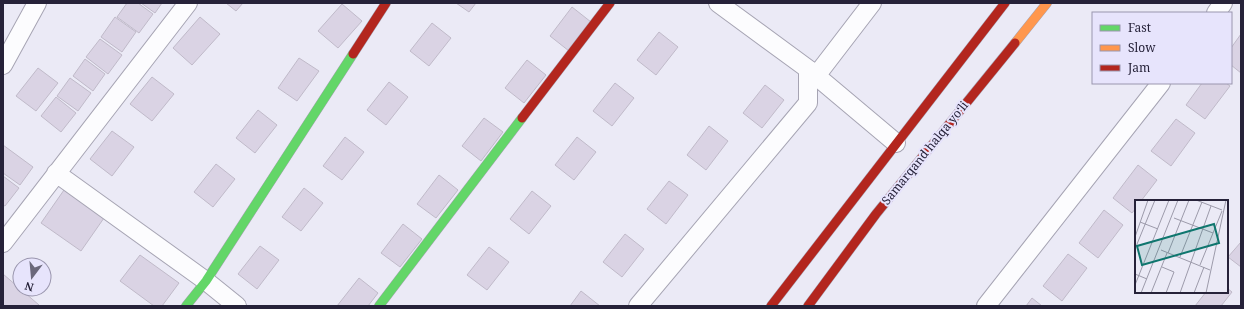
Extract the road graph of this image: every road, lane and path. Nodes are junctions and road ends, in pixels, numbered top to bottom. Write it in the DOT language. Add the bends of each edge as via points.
graph roads {
  1 [pos="37,3"];
  2 [pos="188,3"];
  3 [pos="386,3"];
  4 [pos="610,3"];
  5 [pos="718,3"];
  6 [pos="872,3"];
  7 [pos="1005,3"];
  8 [pos="1047,3"];
  9 [pos="1223,3"];
  10 [pos="1217,12"];
  11 [pos="3,65"];
  12 [pos="812,72"];
  13 [pos="1160,84"];
  14 [pos="896,143"];
  15 [pos="56,173"];
  16 [pos="3,243"];
  17 [pos="206,281"];
  18 [pos="186,306"];
  19 [pos="237,306"];
  20 [pos="380,306"];
  21 [pos="638,306"];
  22 [pos="771,306"];
  23 [pos="808,306"];
  24 [pos="986,306"];
  1 -- 11 [label="street"];
  2 -- 15 [label="street"];
  3 -- 17 [label="main road"];
  4 -- 20 [label="main road"];
  5 -- 12 [label="street"];
  6 -- 12 [label="street"];
  7 -- 14 [label="main road"];
  8 -- 23 [label="main road, Samarqand halqa yoʻli" via="876,214"];
  9 -- 10 [label="street"];
  12 -- 14 [label="street"];
  12 -- 21 [label="street" via="808,103"];
  13 -- 24 [label="street"];
  14 -- 22 [label="main road"];
  15 -- 16 [label="street"];
  15 -- 17 [label="street"];
  17 -- 18 [label="main road"];
  17 -- 19 [label="street"];
}
